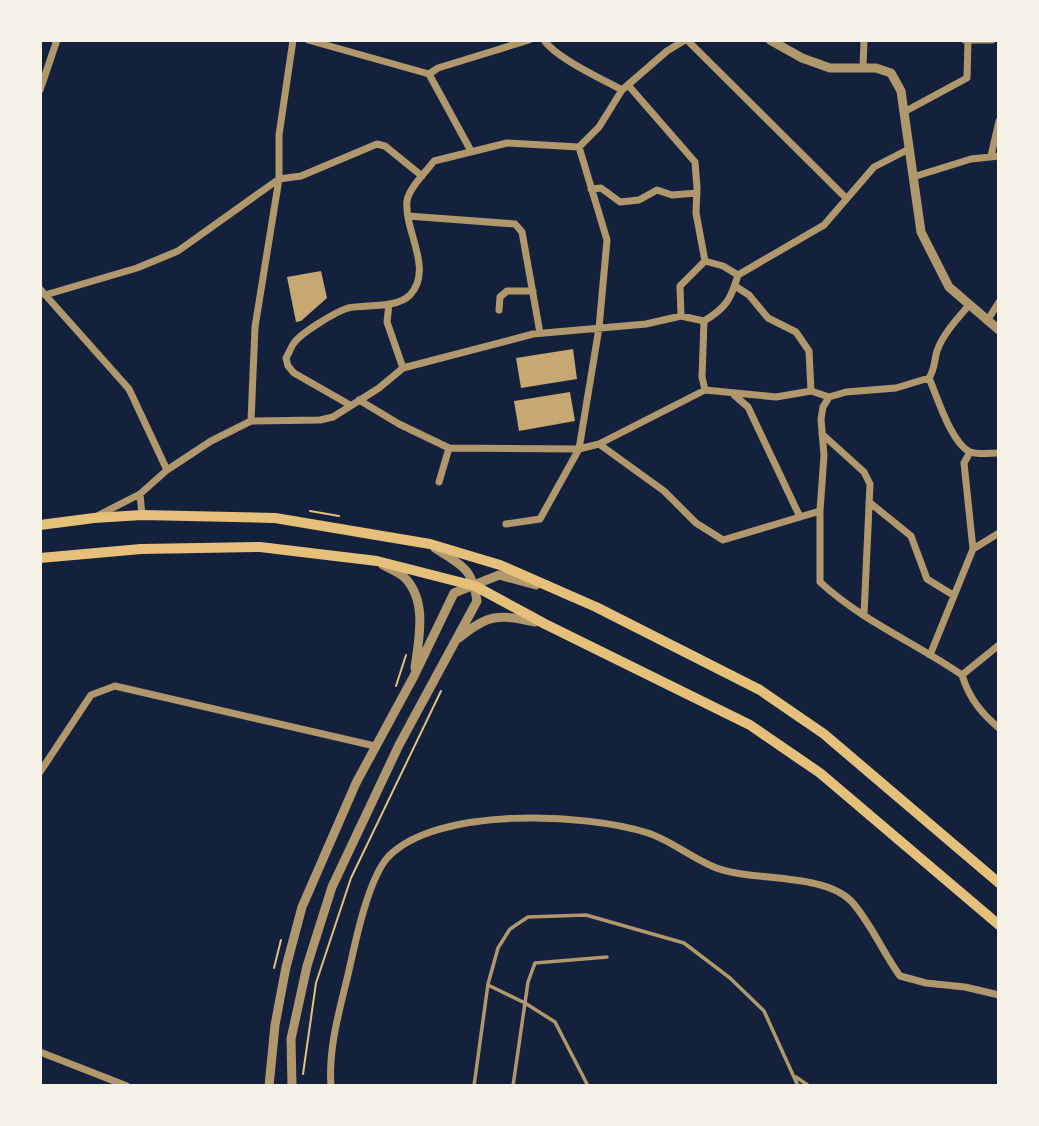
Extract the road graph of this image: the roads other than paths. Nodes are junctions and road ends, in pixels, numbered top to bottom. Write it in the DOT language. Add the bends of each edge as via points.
graph roads {
  1 [pos="57,40"];
  2 [pos="293,40"];
  3 [pos="308,40"];
  4 [pos="529,40"];
  5 [pos="544,40"];
  6 [pos="686,40"];
  7 [pos="770,40"];
  8 [pos="864,40"];
  9 [pos="966,40"];
  10 [pos="992,40"];
  11 [pos="863,67"];
  12 [pos="429,74"];
  13 [pos="625,87"];
  14 [pos="40,90"];
  15 [pos="904,112"];
  16 [pos="999,121"];
  17 [pos="579,147"];
  18 [pos="909,149"];
  19 [pos="471,151"];
  20 [pos="995,156"];
  21 [pos="422,176"];
  22 [pos="913,177"];
  23 [pos="279,179"];
  24 [pos="591,189"];
  25 [pos="697,193"];
  26 [pos="846,198"];
  27 [pos="408,216"];
  28 [pos="705,261"];
  29 [pos="738,275"];
  30 [pos="735,286"];
  31 [pos="533,291"];
  32 [pos="43,292"];
  33 [pos="999,302"];
  34 [pos="389,304"];
  35 [pos="969,305"];
  36 [pos="499,310"];
  37 [pos="681,316"];
  38 [pos="704,321"];
  39 [pos="987,321"];
  40 [pos="599,328"];
  41 [pos="999,330"];
  42 [pos="540,333"];
  43 [pos="402,368"];
  44 [pos="929,378"];
  45 [pos="705,390"];
  46 [pos="811,391"];
  47 [pos="733,394"];
  48 [pos="830,397"];
  49 [pos="359,400"];
  50 [pos="350,405"];
  51 [pos="251,421"];
  52 [pos="822,434"];
  53 [pos="599,444"];
  54 [pos="449,448"];
  55 [pos="579,449"];
  56 [pos="970,452"];
  57 [pos="999,453"];
  58 [pos="167,470"];
  59 [pos="439,482"];
  60 [pos="140,494"];
  61 [pos="869,502"];
  62 [pos="820,511"];
  63 [pos="142,515"];
  64 [pos="800,517"];
  65 [pos="94,518"];
  66 [pos="506,523"];
  67 [pos="40,525"];
  68 [pos="999,534"];
  69 [pos="430,544"];
  70 [pos="973,549"];
  71 [pos="40,558"];
  72 [pos="377,561"];
  73 [pos="475,586"];
  74 [pos="560,591"];
  75 [pos="953,595"];
  76 [pos="864,615"];
  77 [pos="545,624"];
  78 [pos="454,641"];
  79 [pos="999,645"];
  80 [pos="930,655"];
  81 [pos="962,675"];
  82 [pos="414,676"];
  83 [pos="999,728"];
  84 [pos="375,746"];
  85 [pos="40,772"];
  86 [pos="999,883"];
  87 [pos="999,925"];
  88 [pos="607,957"];
  89 [pos="488,984"];
  90 [pos="999,995"];
  91 [pos="525,1003"];
  92 [pos="40,1052"];
  93 [pos="796,1076"];
  94 [pos="127,1086"];
  95 [pos="269,1086"];
  96 [pos="292,1086"];
  97 [pos="331,1086"];
  98 [pos="474,1086"];
  99 [pos="513,1086"];
  100 [pos="588,1086"];
  101 [pos="798,1086"];
  102 [pos="809,1086"];
  1 -- 14 [label="street"];
  2 -- 23 [label="street" via="279,135"];
  3 -- 12 [label="street"];
  4 -- 12 [label="street"];
  5 -- 13 [label="street" via="571,62"];
  6 -- 13 [label="street"];
  6 -- 26 [label="street"];
  7 -- 11 [label="street" via="830,68"];
  8 -- 11 [label="street"];
  9 -- 10 [label="street"];
  9 -- 15 [label="street" via="967,78"];
  11 -- 15 [label="street" via="891,73 901,91"];
  12 -- 19 [label="street"];
  13 -- 17 [label="street" via="599,127"];
  13 -- 25 [label="street" via="695,162"];
  15 -- 18 [label="street"];
  16 -- 20 [label="street"];
  17 -- 19 [label="street" via="507,143"];
  17 -- 24 [label="street"];
  18 -- 22 [label="street"];
  18 -- 26 [label="street" via="874,167"];
  19 -- 21 [label="street" via="434,161"];
  20 -- 22 [label="street"];
  21 -- 23 [label="street" via="377,144 301,176"];
  21 -- 27 [label="street" via="407,199"];
  22 -- 35 [label="street" via="921,232 949,287"];
  23 -- 32 [label="street" via="178,251 136,268"];
  23 -- 51 [label="street" via="255,327"];
  24 -- 25 [label="street" via="601,188 620,202 639,200 657,190 672,195"];
  24 -- 40 [label="street" via="607,240"];
  25 -- 28 [label="street"];
  26 -- 29 [label="street" via="824,225"];
  27 -- 31 [label="street" via="515,225 522,232"];
  27 -- 34 [label="street" via="419,282 409,297"];
  28 -- 29 [label="street"];
  28 -- 37 [label="street" via="680,286"];
  29 -- 30 [label="street"];
  30 -- 38 [label="street" via="721,311"];
  30 -- 46 [label="street" via="768,318 796,332 809,351"];
  31 -- 36 [label="street" via="507,291 500,297"];
  31 -- 42 [label="street"];
  32 -- 58 [label="street" via="129,389"];
  33 -- 39 [label="street"];
  34 -- 43 [label="street" via="387,322"];
  34 -- 50 [label="street" via="335,313 295,342 286,358 294,373"];
  35 -- 39 [label="street"];
  35 -- 44 [label="street" via="943,337"];
  37 -- 38 [label="street"];
  37 -- 40 [label="street"];
  38 -- 45 [label="street"];
  39 -- 41 [label="street"];
  40 -- 42 [label="street"];
  40 -- 55 [label="street"];
  42 -- 43 [label="street"];
  43 -- 49 [label="street"];
  44 -- 48 [label="street" via="896,388"];
  44 -- 56 [label="street" via="947,420"];
  45 -- 47 [label="street"];
  45 -- 53 [label="street"];
  46 -- 47 [label="street" via="776,397"];
  46 -- 48 [label="street"];
  47 -- 64 [label="street" via="748,407"];
  48 -- 52 [label="street" via="823,407"];
  49 -- 50 [label="street"];
  49 -- 54 [label="street"];
  50 -- 51 [label="street" via="333,417"];
  51 -- 58 [label="street"];
  52 -- 61 [label="street" via="864,472 870,484"];
  52 -- 62 [label="street"];
  53 -- 55 [label="street"];
  53 -- 64 [label="street" via="723,540"];
  54 -- 55 [label="street"];
  54 -- 59 [label="street"];
  55 -- 66 [label="street" via="540,519"];
  56 -- 57 [label="street"];
  56 -- 70 [label="street" via="964,463"];
  58 -- 60 [label="street"];
  60 -- 63 [label="street"];
  60 -- 65 [label="street"];
  61 -- 75 [label="street" via="911,536 928,579"];
  61 -- 76 [label="street"];
  62 -- 64 [label="street"];
  62 -- 76 [label="street" via="820,582"];
  63 -- 65 [label="main road"];
  63 -- 69 [label="main road" via="275,518"];
  65 -- 67 [label="main road"];
  68 -- 70 [label="street"];
  69 -- 73 [label="street" via="468,570"];
  69 -- 74 [label="main road" via="500,565"];
  70 -- 75 [label="street"];
  71 -- 72 [label="main road" via="141,549 260,547"];
  72 -- 73 [label="main road"];
  72 -- 82 [label="street" via="402,576 418,602"];
  73 -- 74 [label="street" via="499,575"];
  73 -- 77 [label="main road"];
  73 -- 78 [label="street" via="477,601"];
  73 -- 82 [label="street" via="454,593"];
  74 -- 86 [label="main road" via="760,690 824,734"];
  75 -- 80 [label="street"];
  76 -- 80 [label="street"];
  77 -- 78 [label="street" via="505,615 478,622"];
  77 -- 87 [label="main road" via="750,725 821,773"];
  78 -- 96 [label="street" via="332,887 307,966 291,1039"];
  79 -- 81 [label="street"];
  80 -- 81 [label="street"];
  81 -- 83 [label="street" via="981,712"];
  82 -- 84 [label="street"];
  84 -- 85 [label="street" via="115,686 91,695"];
  84 -- 95 [label="street" via="302,907 275,1025"];
  88 -- 91 [label="lane" via="535,963"];
  89 -- 91 [label="lane"];
  89 -- 93 [label="lane" via="499,947 510,929 528,917 586,915 684,943 764,1011"];
  89 -- 98 [label="lane"];
  90 -- 97 [label="street" via="900,976 850,900 832,890 718,869 651,834 625,827 569,819 495,819 443,827 388,858 374,883 356,938 329,1060"];
  91 -- 99 [label="lane"];
  91 -- 100 [label="lane" via="555,1022"];
  92 -- 94 [label="street"];
  93 -- 101 [label="lane"];
  93 -- 102 [label="lane"];
}
